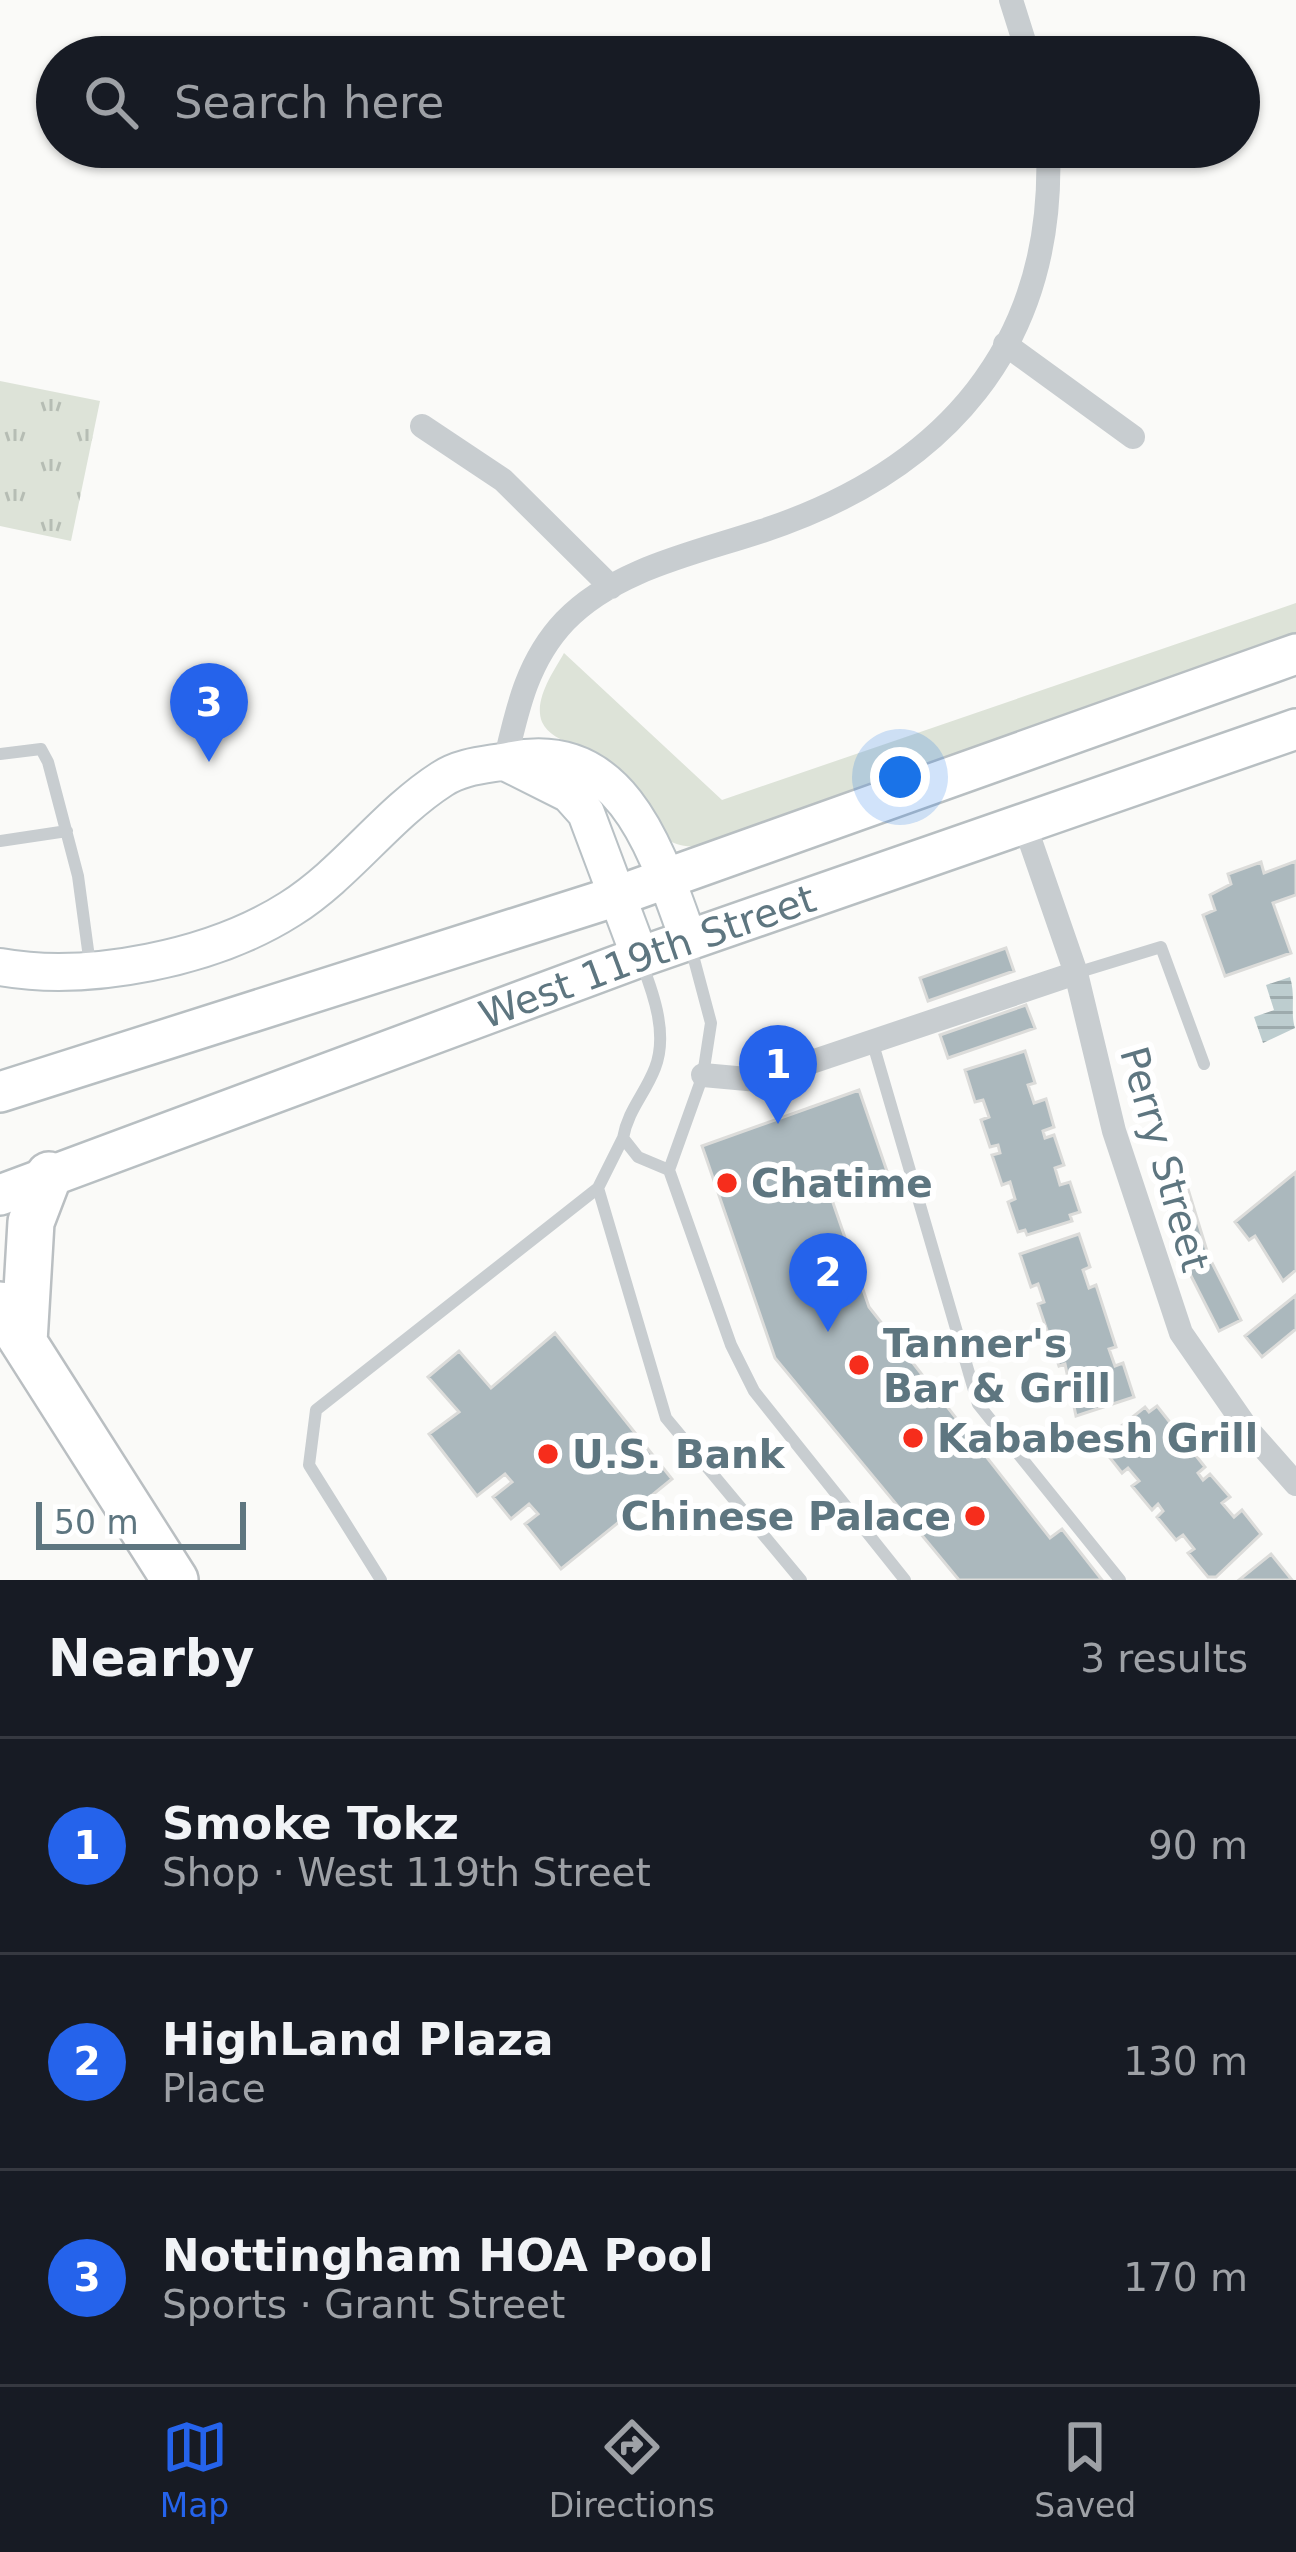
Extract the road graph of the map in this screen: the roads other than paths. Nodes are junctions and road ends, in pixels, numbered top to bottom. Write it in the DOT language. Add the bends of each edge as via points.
graph roads {
  1 [pos="1011,0"];
  2 [pos="1022,36"];
  3 [pos="1048,168"];
  4 [pos="1005,344"];
  5 [pos="422,426"];
  6 [pos="1132,437"];
  7 [pos="610,587"];
  8 [pos="1296,654"];
  9 [pos="1296,728"];
  10 [pos="0,754"];
  11 [pos="505,762"];
  12 [pos="1024,823"];
  13 [pos="67,831"];
  14 [pos="0,842"];
  15 [pos="666,879"];
  16 [pos="620,896"];
  17 [pos="689,941"];
  18 [pos="640,957"];
  19 [pos="0,968"];
  20 [pos="91,972"];
  21 [pos="1076,973"];
  22 [pos="873,1044"];
  23 [pos="1204,1064"];
  24 [pos="703,1075"];
  25 [pos="0,1092"];
  26 [pos="623,1138"];
  27 [pos="669,1170"];
  28 [pos="49,1175"];
  29 [pos="598,1188"];
  30 [pos="0,1195"];
  31 [pos="12,1323"];
  32 [pos="1296,1484"];
  33 [pos="175,1580"];
  34 [pos="381,1580"];
  35 [pos="801,1580"];
  36 [pos="905,1580"];
  37 [pos="1120,1580"];
  1 -- 2 [label="street"];
  3 -- 4 [label="street" via="1034,282"];
  4 -- 6 [label="street"];
  4 -- 7 [label="street" via="972,398 892,474 844,502"];
  5 -- 7 [label="street" via="503,480"];
  7 -- 11 [label="street" via="538,655"];
  8 -- 15 [label="main road, West 119th Street"];
  9 -- 12 [label="main road, West 119th Street"];
  10 -- 13 [label="lane" via="40,749"];
  11 -- 15 [label="street" via="570,759 605,777"];
  11 -- 16 [label="street" via="569,794 586,813"];
  11 -- 20 [label="street" via="445,776 316,892 265,924"];
  12 -- 17 [label="main road, West 119th Street"];
  12 -- 21 [label="street, Perry Street"];
  13 -- 14 [label="lane"];
  13 -- 20 [label="lane"];
  15 -- 16 [label="main road, West 119th Street"];
  15 -- 17 [label="street"];
  16 -- 18 [label="street"];
  16 -- 25 [label="main road, West 119th Street"];
  17 -- 18 [label="main road, West 119th Street"];
  17 -- 24 [label="lane" via="711,1023"];
  18 -- 26 [label="lane" via="659,1046"];
  18 -- 28 [label="main road, West 119th Street"];
  19 -- 20 [label="street"];
  21 -- 22 [label="street"];
  21 -- 23 [label="lane" via="1161,947"];
  21 -- 32 [label="street, Perry Street" via="1114,1131 1180,1333"];
  22 -- 24 [label="street" via="758,1080"];
  22 -- 37 [label="lane" via="978,1404"];
  24 -- 27 [label="lane"];
  26 -- 27 [label="lane" via="638,1156"];
  26 -- 29 [label="lane"];
  27 -- 36 [label="lane" via="754,1391"];
  28 -- 30 [label="main road, West 119th Street"];
  28 -- 31 [label="highway" via="31,1222"];
  29 -- 34 [label="lane" via="316,1410 309,1465"];
  29 -- 35 [label="lane" via="666,1418"];
  31 -- 33 [label="highway"];
}
